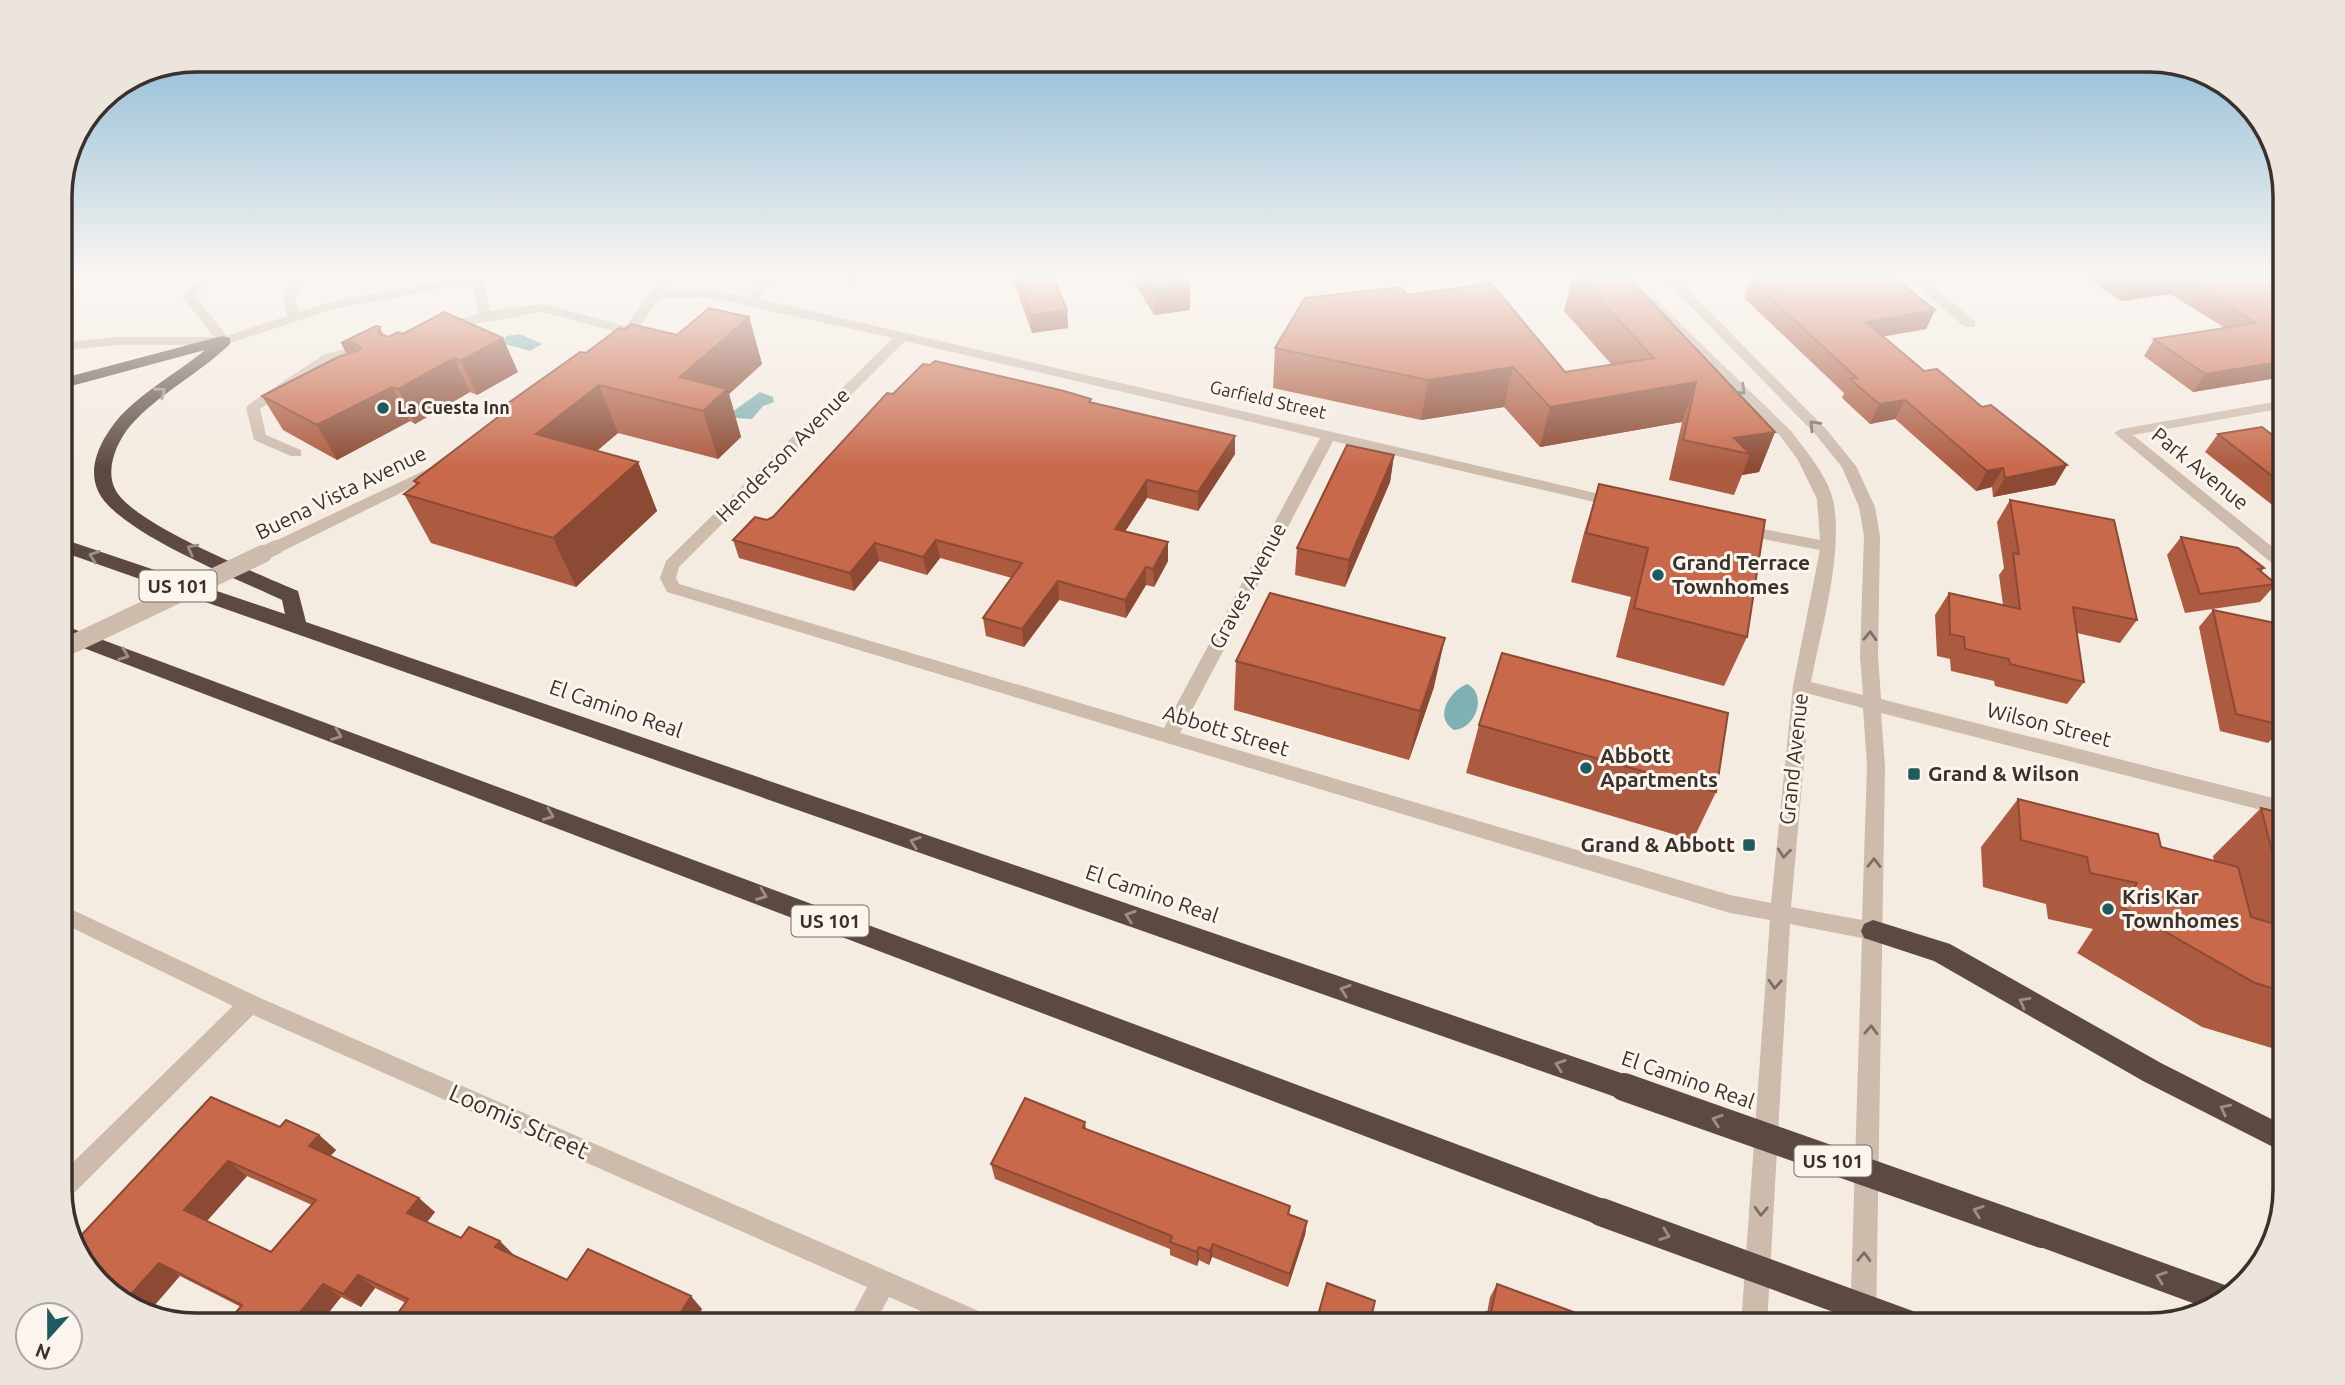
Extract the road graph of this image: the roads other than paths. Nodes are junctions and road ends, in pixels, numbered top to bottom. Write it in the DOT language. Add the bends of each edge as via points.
graph roads {
  1 [pos="223,339"];
  2 [pos="232,339"];
  3 [pos="622,339"];
  4 [pos="899,339"];
  5 [pos="919,339"];
  6 [pos="1689,339"];
  7 [pos="1729,339"];
  8 [pos="225,341"];
  9 [pos="380,344"];
  10 [pos="72,346"];
  11 [pos="612,349"];
  12 [pos="306,372"];
  13 [pos="330,378"];
  14 [pos="72,381"];
  15 [pos="2273,406"];
  16 [pos="1329,434"];
  17 [pos="296,453"];
  18 [pos="451,463"];
  19 [pos="1625,504"];
  20 [pos="1728,527"];
  21 [pos="1828,547"];
  22 [pos="72,548"];
  23 [pos="2273,555"];
  24 [pos="668,578"];
  25 [pos="297,628"];
  26 [pos="72,636"];
  27 [pos="72,644"];
  28 [pos="1802,686"];
  29 [pos="1874,704"];
  30 [pos="1168,738"];
  31 [pos="2273,806"];
  32 [pos="1779,916"];
  33 [pos="72,919"];
  34 [pos="1873,931"];
  35 [pos="250,1004"];
  36 [pos="2273,1133"];
  37 [pos="72,1179"];
  38 [pos="883,1282"];
  39 [pos="2213,1296"];
  40 [pos="866,1313"];
  41 [pos="954,1313"];
  42 [pos="1755,1313"];
  43 [pos="1863,1313"];
  44 [pos="1877,1313"];
  1 -- 8 [label="street"];
  2 -- 8 [label="street"];
  3 -- 11 [label="street"];
  4 -- 24 [label="street, Henderson Avenue" via="672,565"];
  5 -- 16 [label="street, Garfield Street"];
  6 -- 21 [label="street, Grand Avenue, one-way" via="1799,450 1825,499"];
  29 -- 7 [label="street, one-way" via="1872,536 1867,507 1849,466 1822,432"];
  8 -- 10 [label="street"];
  8 -- 14 [label="highway"];
  25 -- 8 [label="highway, one-way" via="291,596 141,522 114,502 103,481 105,455 125,422"];
  9 -- 12 [label="street" via="328,358"];
  12 -- 13 [label="street"];
  12 -- 17 [label="street" via="253,408 259,437"];
  15 -- 23 [label="street, Park Avenue" via="2121,433"];
  16 -- 19 [label="street, Garfield Street"];
  16 -- 30 [label="street, Graves Avenue"];
  18 -- 27 [label="street, Buena Vista Avenue, bridge"];
  20 -- 21 [label="street"];
  21 -- 28 [label="street, Grand Avenue"];
  25 -- 22 [label="highway, El Camino Real / US 101, one-way"];
  24 -- 30 [label="street, Abbott Street" via="673,588"];
  39 -- 25 [label="highway, El Camino Real / US 101, one-way, bridge"];
  26 -- 44 [label="highway, US 101, one-way, bridge"];
  28 -- 29 [label="street, Wilson Street"];
  28 -- 32 [label="street, Grand Avenue, one-way"];
  29 -- 31 [label="street, Wilson Street"];
  34 -- 29 [label="street, one-way"];
  30 -- 32 [label="street, Abbott Street"];
  32 -- 34 [label="street, Abbott Street"];
  32 -- 42 [label="street, Grand Avenue, one-way"];
  33 -- 35 [label="street, Loomis Street"];
  36 -- 34 [label="highway, one-way" via="2152,1072 1941,952"];
  43 -- 34 [label="street, one-way"];
  35 -- 37 [label="street"];
  35 -- 38 [label="street, Loomis Street"];
  38 -- 40 [label="street"];
  38 -- 41 [label="street, Loomis Street"];
}
